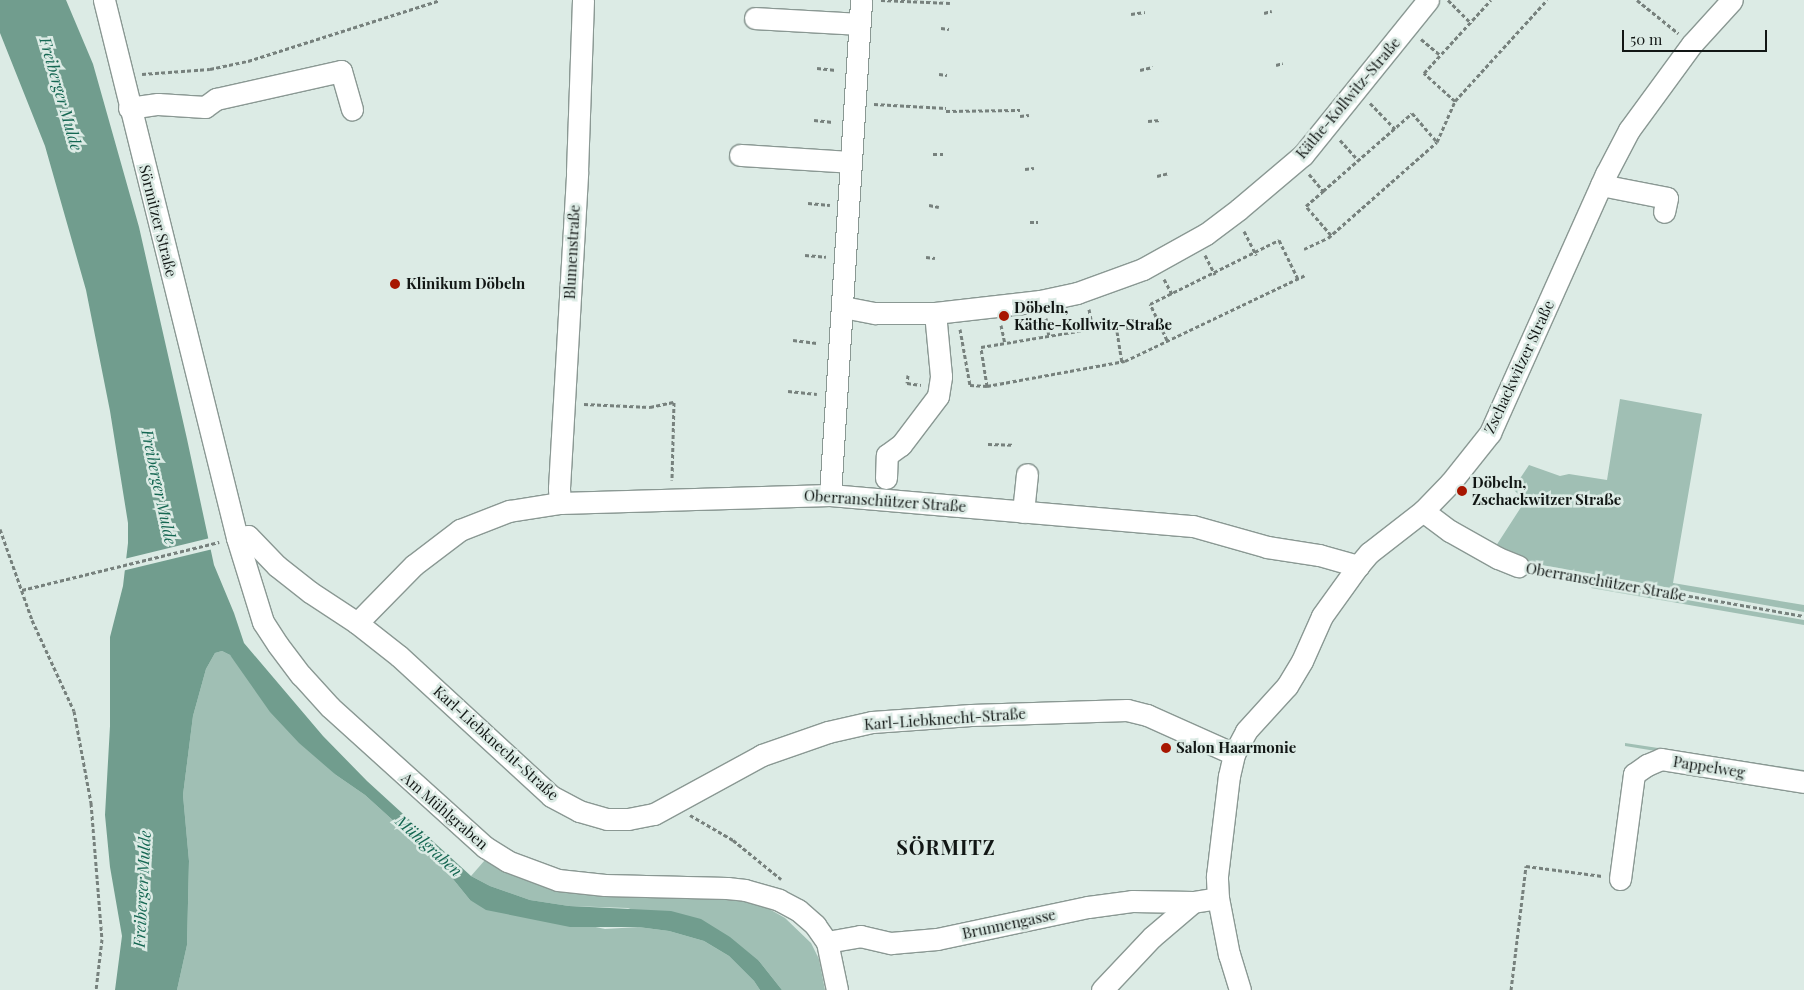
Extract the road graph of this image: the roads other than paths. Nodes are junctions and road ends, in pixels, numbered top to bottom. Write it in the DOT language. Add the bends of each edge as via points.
graph roads {
  1 [pos="104,0"];
  2 [pos="583,0"];
  3 [pos="860,0"];
  4 [pos="1428,0"];
  5 [pos="1732,0"];
  6 [pos="755,18"];
  7 [pos="859,24"];
  8 [pos="130,108"];
  9 [pos="352,109"];
  10 [pos="740,155"];
  11 [pos="851,162"];
  12 [pos="1601,185"];
  13 [pos="1664,212"];
  14 [pos="843,307"];
  15 [pos="935,312"];
  16 [pos="1027,474"];
  17 [pos="886,478"];
  18 [pos="830,495"];
  19 [pos="560,503"];
  20 [pos="1423,510"];
  21 [pos="1023,512"];
  22 [pos="230,540"];
  23 [pos="1358,566"];
  24 [pos="1518,566"];
  25 [pos="356,623"];
  26 [pos="1234,754"];
  27 [pos="1804,782"];
  28 [pos="1620,879"];
  29 [pos="1218,898"];
  30 [pos="1193,902"];
  31 [pos="827,942"];
  32 [pos="837,990"];
  33 [pos="1102,990"];
  34 [pos="1240,990"];
  1 -- 8 [label="street, Sörmitzer Straße"];
  2 -- 19 [label="street, Blumenstraße"];
  3 -- 7 [label="street"];
  4 -- 15 [label="street, Käthe-Kollwitz-Straße" via="1303,155 1234,213 1172,254 1112,282 1040,301"];
  5 -- 12 [label="street, Zschackwitzer Straße" via="1692,44 1629,130"];
  6 -- 7 [label="street"];
  7 -- 11 [label="street"];
  8 -- 9 [label="street" via="158,104 205,107 216,99 341,71"];
  8 -- 22 [label="street, Sörmitzer Straße" via="214,442"];
  10 -- 11 [label="street"];
  11 -- 14 [label="street"];
  12 -- 13 [label="street" via="1667,198"];
  12 -- 20 [label="street, Zschackwitzer Straße" via="1490,433 1451,482"];
  14 -- 15 [label="street, Käthe-Kollwitz-Straße" via="875,313"];
  14 -- 18 [label="street"];
  15 -- 17 [label="street" via="941,376 938,396 901,445 887,455"];
  16 -- 21 [label="street"];
  18 -- 19 [label="street, Oberranschützer Straße"];
  18 -- 21 [label="street, Oberranschützer Straße"];
  19 -- 25 [label="street, Oberranschützer Straße" via="509,511 460,530 434,548"];
  20 -- 23 [label="street, Zschackwitzer Straße" via="1369,553"];
  20 -- 24 [label="street, Oberranschützer Straße" via="1450,531"];
  21 -- 23 [label="street, Oberranschützer Straße" via="1193,526 1267,547 1319,555"];
  22 -- 25 [label="street, Karl-Liebknecht-Straße" via="248,536 290,577"];
  22 -- 31 [label="street, Am Mühlgraben" via="263,622 301,675 330,707 485,847 507,861 558,880 746,890 779,900 798,910 815,925"];
  23 -- 26 [label="street, Zschackwitzer Straße" via="1322,616 1287,686 1246,731"];
  25 -- 26 [label="street, Karl-Liebknecht-Straße" via="399,656 551,796 569,807 607,819 654,814 762,754 828,732 900,719 1127,710 1147,715"];
  26 -- 29 [label="street, Zschackwitzer Straße" via="1217,876"];
  27 -- 28 [label="street, Pappelweg" via="1661,759 1647,764 1634,774"];
  29 -- 30 [label="street, Brunnengasse"];
  29 -- 34 [label="street, Zschackwitzer Straße" via="1229,956"];
  30 -- 31 [label="street, Brunnengasse" via="1132,901 1088,907 937,939 891,944 860,936"];
  30 -- 33 [label="street" via="1152,937"];
  31 -- 32 [label="street, Am Mühlgraben"];
}
